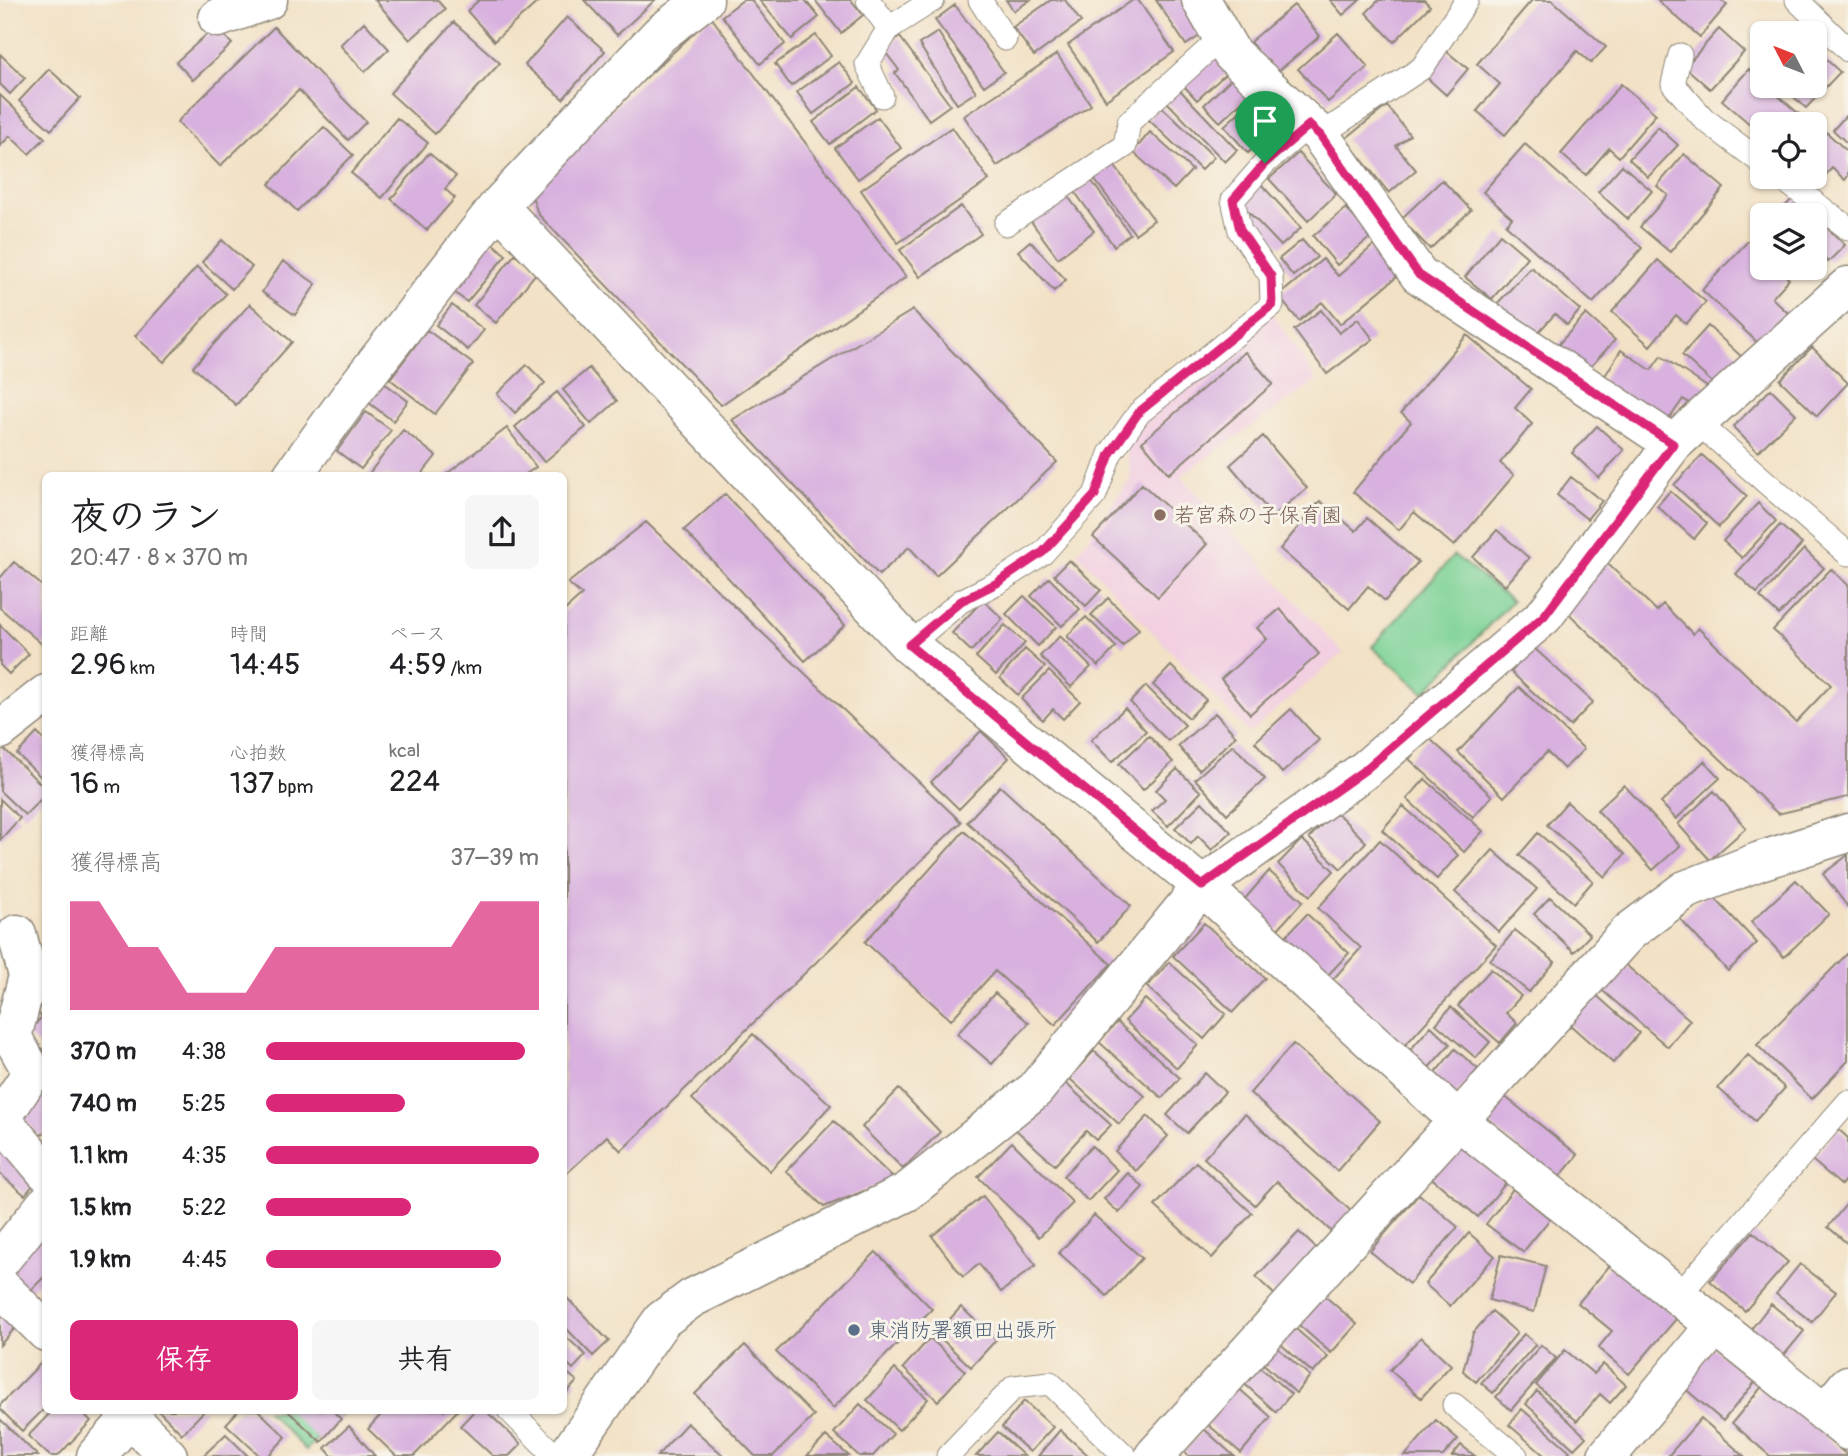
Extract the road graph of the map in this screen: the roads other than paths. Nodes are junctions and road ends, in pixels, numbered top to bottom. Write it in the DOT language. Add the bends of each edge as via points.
graph roads {
  1 [pos="268,0"];
  2 [pos="868,0"];
  3 [pos="933,0"];
  4 [pos="980,0"];
  5 [pos="1201,0"];
  6 [pos="1467,0"];
  7 [pos="1797,0"];
  8 [pos="695,3"];
  9 [pos="218,18"];
  10 [pos="889,28"];
  11 [pos="1222,37"];
  12 [pos="1005,39"];
  13 [pos="1848,50"];
  14 [pos="1680,55"];
  15 [pos="882,96"];
  16 [pos="1314,130"];
  17 [pos="1750,154"];
  18 [pos="1796,189"];
  19 [pos="498,206"];
  20 [pos="1006,225"];
  21 [pos="1848,228"];
  22 [pos="1848,286"];
  23 [pos="1685,433"];
  24 [pos="295,472"];
  25 [pos="1848,554"];
  26 [pos="909,645"];
  27 [pos="42,697"];
  28 [pos="3,723"];
  29 [pos="1848,833"];
  30 [pos="1202,886"];
  31 [pos="18,934"];
  32 [pos="1848,1102"];
  33 [pos="1459,1121"];
  34 [pos="42,1167"];
  35 [pos="42,1208"];
  36 [pos="0,1261"];
  37 [pos="0,1286"];
  38 [pos="1678,1296"];
  39 [pos="1715,1326"];
  40 [pos="42,1328"];
  41 [pos="1454,1405"];
  42 [pos="1840,1410"];
  43 [pos="127,1414"];
  44 [pos="513,1414"];
  45 [pos="96,1456"];
  46 [pos="168,1456"];
  47 [pos="555,1456"];
  48 [pos="567,1456"];
  49 [pos="948,1456"];
  50 [pos="1125,1456"];
  51 [pos="1154,1456"];
  52 [pos="1516,1456"];
  53 [pos="1607,1456"];
  1 -- 9 [label="street"];
  2 -- 10 [label="lane"];
  3 -- 10 [label="lane"];
  4 -- 12 [label="lane"];
  5 -- 11 [label="street"];
  6 -- 16 [label="lane" via="1422,68"];
  7 -- 13 [label="lane"];
  8 -- 19 [label="street" via="660,34"];
  10 -- 15 [label="lane" via="867,65"];
  11 -- 16 [label="street" via="1232,54"];
  11 -- 20 [label="lane" via="1129,122 1125,146"];
  14 -- 17 [label="lane" via="1673,84 1704,119"];
  16 -- 23 [label="street" via="1419,275"];
  16 -- 26 [label="lane" via="1265,163 1233,200 1240,230 1271,276 1272,305 1139,412 1110,454 1095,495 1043,552 961,601"];
  18 -- 21 [label="lane"];
  19 -- 24 [label="street"];
  19 -- 26 [label="street"];
  22 -- 23 [label="street"];
  23 -- 25 [label="lane"];
  23 -- 30 [label="street" via="1544,616 1366,769"];
  26 -- 30 [label="street"];
  27 -- 28 [label="street"];
  29 -- 33 [label="street" via="1685,890 1629,932"];
  30 -- 33 [label="street"];
  30 -- 48 [label="street" via="1035,1090 907,1192 692,1298 662,1320"];
  31 -- 34 [label="street" via="28,976 12,1037 32,1072 1,1119"];
  32 -- 38 [label="lane"];
  33 -- 38 [label="street"];
  33 -- 51 [label="street"];
  35 -- 36 [label="street"];
  37 -- 40 [label="street"];
  38 -- 39 [label="street"];
  39 -- 42 [label="street"];
  39 -- 53 [label="street"];
  41 -- 52 [label="lane"];
  43 -- 45 [label="street"];
  43 -- 46 [label="street"];
  44 -- 47 [label="lane"];
  49 -- 50 [label="lane" via="1014,1387 1050,1383"];
}
